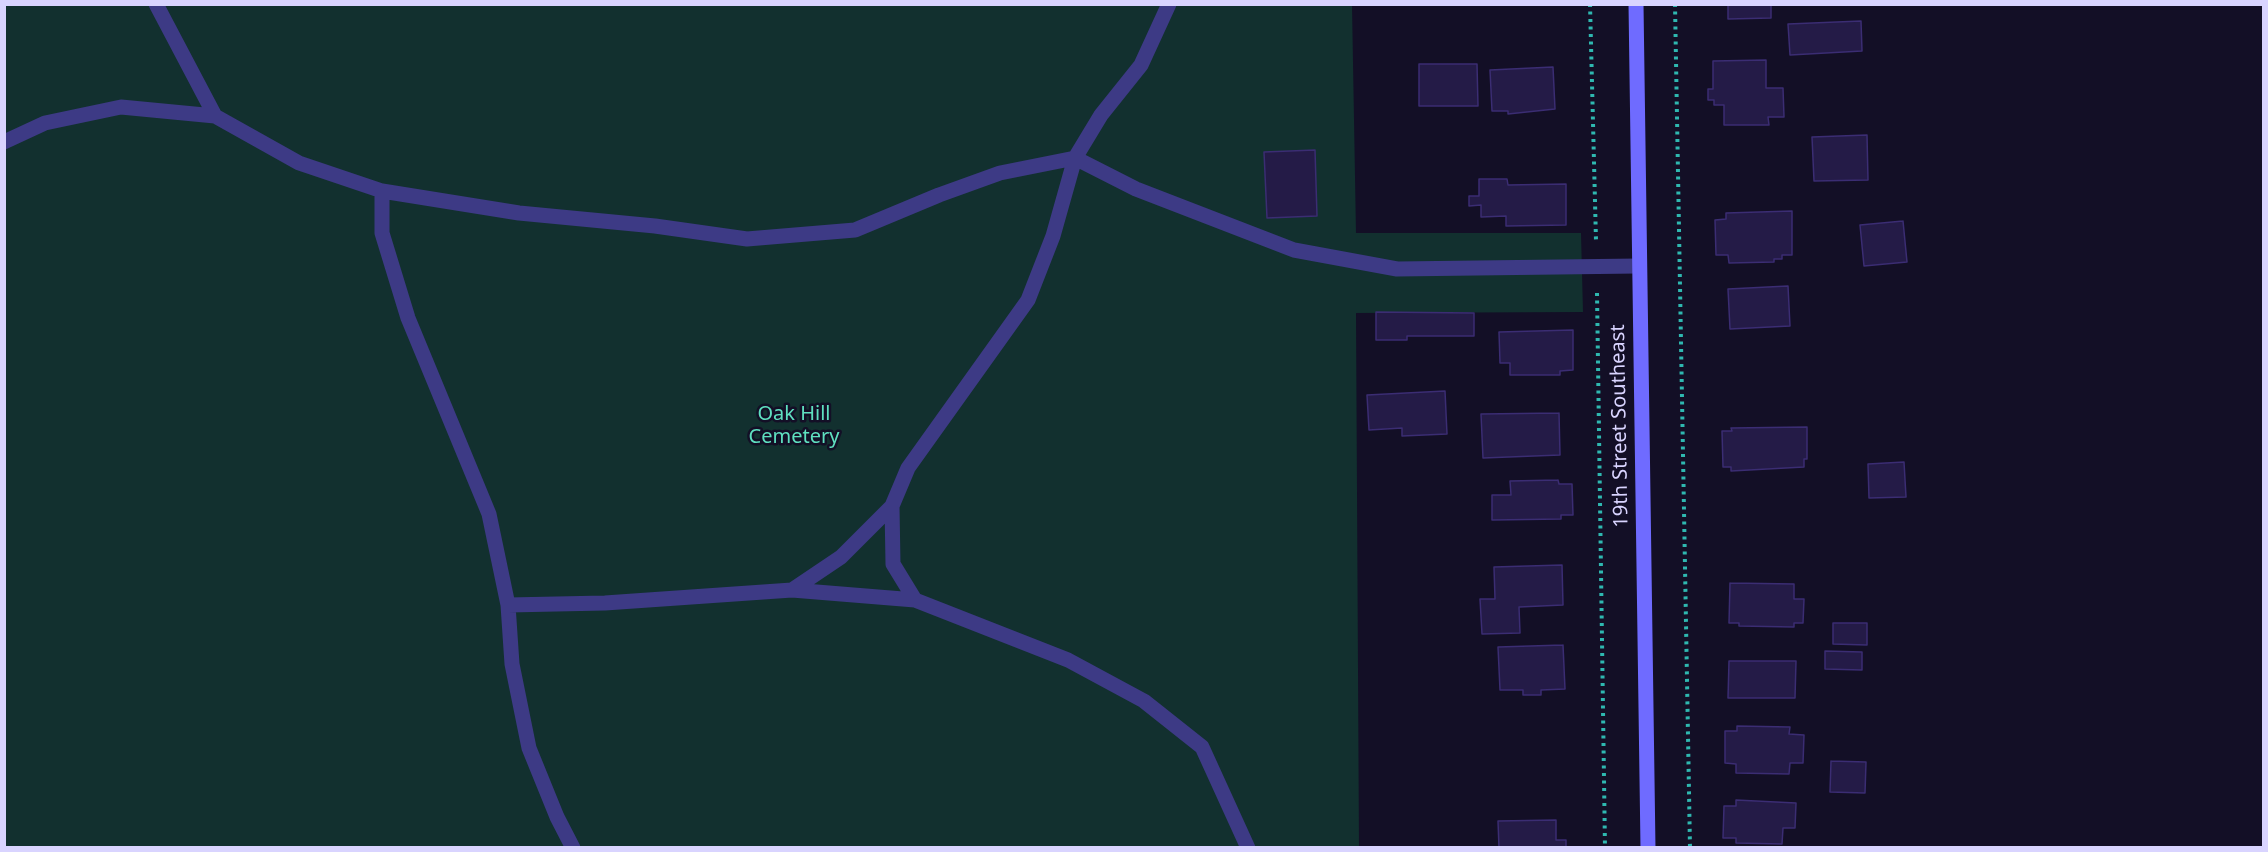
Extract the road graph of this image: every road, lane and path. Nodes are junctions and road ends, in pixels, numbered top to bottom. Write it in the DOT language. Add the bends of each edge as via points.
graph roads {
  1 [pos="156,4"];
  2 [pos="1169,4"];
  3 [pos="1590,4"];
  4 [pos="1636,4"];
  5 [pos="1675,4"];
  6 [pos="215,116"];
  7 [pos="4,142"];
  8 [pos="1075,158"];
  9 [pos="382,191"];
  10 [pos="1638,266"];
  11 [pos="1596,267"];
  12 [pos="892,506"];
  13 [pos="792,590"];
  14 [pos="915,600"];
  15 [pos="508,605"];
  16 [pos="573,848"];
  17 [pos="1248,848"];
  18 [pos="1605,848"];
  19 [pos="1648,848"];
  20 [pos="1689,848"];
  1 -- 6 [label="lane"];
  2 -- 8 [label="lane" via="1141,65 1101,115"];
  3 -- 11 [label="path"];
  4 -- 10 [label="main road, 19th Street Southeast"];
  5 -- 20 [label="path"];
  6 -- 7 [label="lane" via="121,107 45,123"];
  6 -- 9 [label="lane" via="299,163"];
  8 -- 9 [label="lane" via="1000,173 855,230 747,239 519,213"];
  8 -- 11 [label="lane" via="1136,189 1294,250 1397,269"];
  8 -- 12 [label="lane" via="1053,236 1028,300 908,468"];
  9 -- 15 [label="lane" via="382,233 408,318 489,514"];
  10 -- 11 [label="lane"];
  10 -- 19 [label="main road, 19th Street Southeast"];
  11 -- 18 [label="path"];
  12 -- 13 [label="lane" via="841,557"];
  12 -- 14 [label="lane" via="893,564"];
  13 -- 14 [label="lane"];
  13 -- 15 [label="lane" via="605,603"];
  14 -- 17 [label="lane" via="1068,660 1144,701 1202,747"];
  15 -- 16 [label="lane" via="512,664 529,748"];
}
